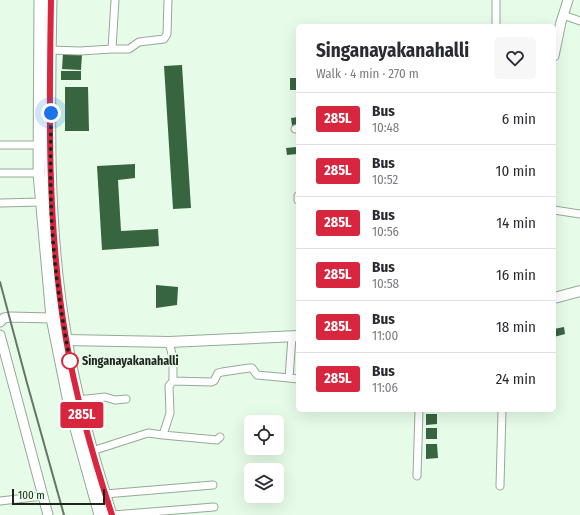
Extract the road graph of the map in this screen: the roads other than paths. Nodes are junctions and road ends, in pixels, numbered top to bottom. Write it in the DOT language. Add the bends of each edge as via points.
graph roads {
  1 [pos="40,0"];
  2 [pos="51,0"];
  3 [pos="115,0"];
  4 [pos="168,0"];
  5 [pos="496,0"];
  6 [pos="568,0"];
  7 [pos="563,15"];
  8 [pos="580,21"];
  9 [pos="496,24"];
  10 [pos="556,47"];
  11 [pos="112,49"];
  12 [pos="50,50"];
  13 [pos="0,145"];
  14 [pos="40,145"];
  15 [pos="39,172"];
  16 [pos="0,174"];
  17 [pos="42,202"];
  18 [pos="0,203"];
  19 [pos="556,210"];
  20 [pos="580,214"];
  21 [pos="580,291"];
  22 [pos="556,297"];
  23 [pos="52,318"];
  24 [pos="0,322"];
  25 [pos="0,336"];
  26 [pos="295,336"];
  27 [pos="66,340"];
  28 [pos="169,342"];
  29 [pos="2,348"];
  30 [pos="289,378"];
  31 [pos="296,379"];
  32 [pos="173,381"];
  33 [pos="126,399"];
  34 [pos="78,400"];
  35 [pos="419,412"];
  36 [pos="502,412"];
  37 [pos="163,434"];
  38 [pos="220,437"];
  39 [pos="92,451"];
  40 [pos="417,476"];
  41 [pos="213,485"];
  42 [pos="500,486"];
  43 [pos="105,494"];
  44 [pos="43,496"];
  45 [pos="0,500"];
  46 [pos="214,507"];
  47 [pos="48,515"];
  48 [pos="100,515"];
  49 [pos="112,515"];
  1 -- 2 [label="main road"];
  1 -- 14 [label="main road"];
  2 -- 12 [label="main road"];
  3 -- 11 [label="street"];
  4 -- 11 [label="street" via="167,34 164,39 139,42 129,49"];
  5 -- 9 [label="street"];
  6 -- 7 [label="street"];
  7 -- 8 [label="street"];
  7 -- 10 [label="street"];
  11 -- 12 [label="street"];
  12 -- 27 [label="main road" via="51,202 55,258"];
  13 -- 14 [label="street"];
  14 -- 15 [label="main road"];
  15 -- 16 [label="street"];
  15 -- 17 [label="main road"];
  17 -- 18 [label="street"];
  17 -- 23 [label="main road"];
  19 -- 20 [label="street"];
  21 -- 22 [label="main road"];
  23 -- 24 [label="street" via="10,316"];
  23 -- 48 [label="main road" via="70,407"];
  25 -- 29 [label="street"];
  26 -- 28 [label="main road"];
  26 -- 30 [label="street"];
  27 -- 28 [label="main road"];
  27 -- 34 [label="main road"];
  28 -- 32 [label="street" via="173,358"];
  29 -- 44 [label="street"];
  30 -- 31 [label="street"];
  30 -- 32 [label="street" via="257,375 249,368 218,373 211,382"];
  32 -- 37 [label="street" via="169,386 170,413"];
  33 -- 34 [label="street" via="115,400 105,397"];
  34 -- 39 [label="main road"];
  35 -- 40 [label="street"];
  36 -- 42 [label="street"];
  37 -- 38 [label="street" via="217,440"];
  37 -- 39 [label="street" via="148,433"];
  39 -- 43 [label="main road"];
  41 -- 43 [label="street"];
  43 -- 49 [label="main road"];
  44 -- 45 [label="street"];
  44 -- 47 [label="street"];
  46 -- 49 [label="street"];
}
